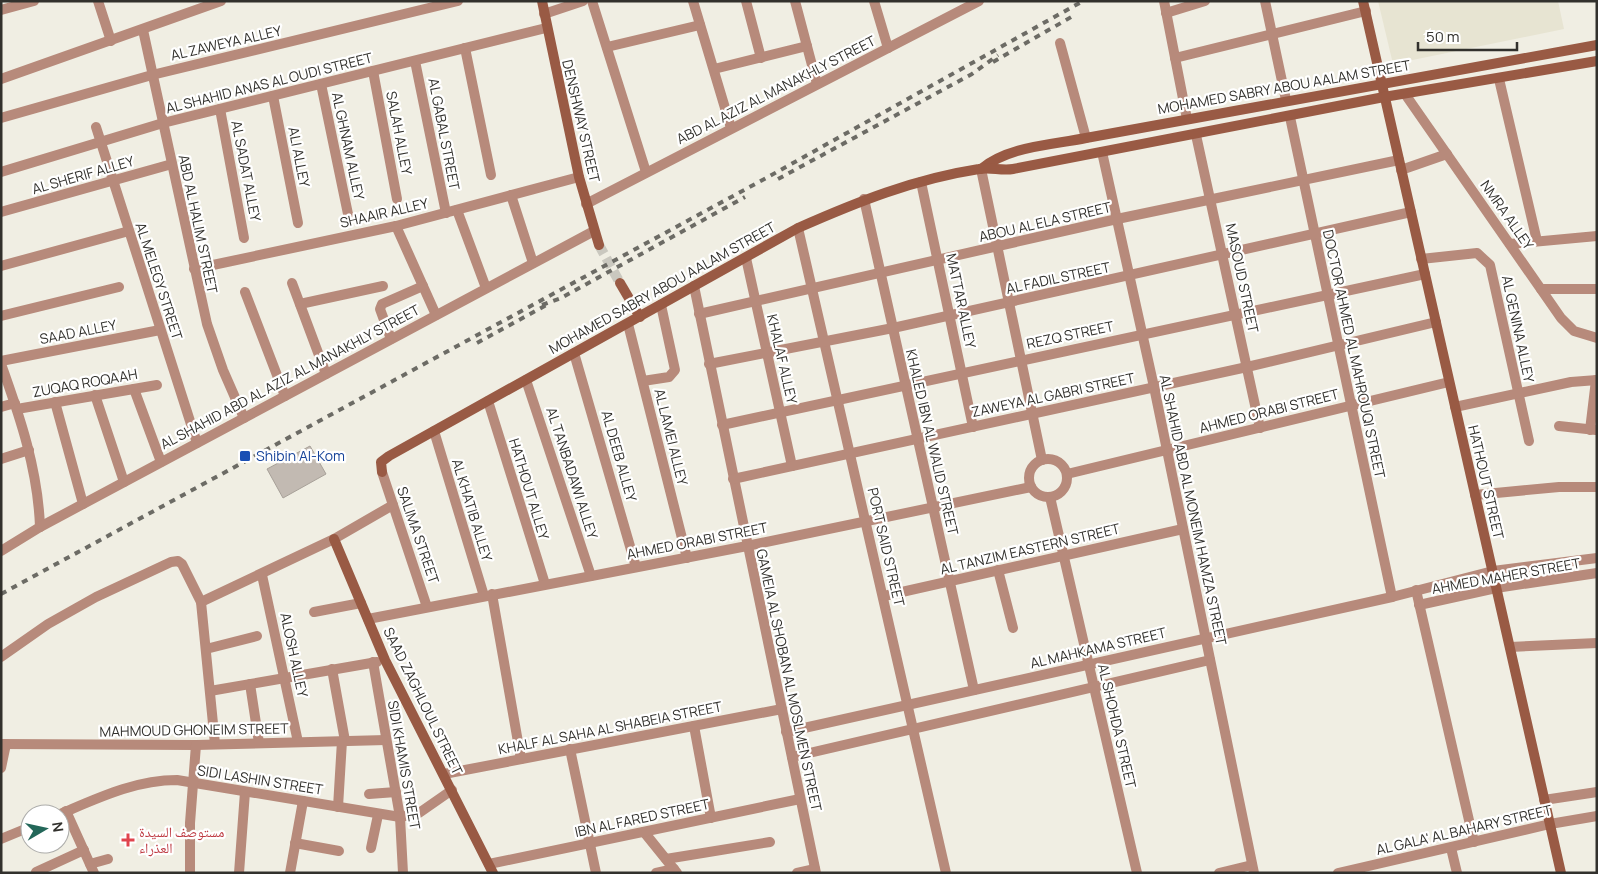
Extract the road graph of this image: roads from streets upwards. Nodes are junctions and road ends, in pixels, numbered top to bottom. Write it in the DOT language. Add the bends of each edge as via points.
graph roads {
  1 [pos="34,1"];
  2 [pos="98,1"];
  3 [pos="221,1"];
  4 [pos="458,1"];
  5 [pos="542,1"];
  6 [pos="583,1"];
  7 [pos="592,1"];
  8 [pos="693,1"];
  9 [pos="746,1"];
  10 [pos="795,1"];
  11 [pos="874,1"];
  12 [pos="978,1"];
  13 [pos="1164,1"];
  14 [pos="1204,1"];
  15 [pos="1265,1"];
  16 [pos="1364,6"];
  17 [pos="1,10"];
  18 [pos="1166,13"];
  19 [pos="544,14"];
  20 [pos="700,25"];
  21 [pos="546,28"];
  22 [pos="143,30"];
  23 [pos="1272,34"];
  24 [pos="110,41"];
  25 [pos="1060,44"];
  26 [pos="1597,45"];
  27 [pos="807,46"];
  28 [pos="607,47"];
  29 [pos="466,48"];
  30 [pos="888,48"];
  31 [pos="761,58"];
  32 [pos="1175,58"];
  33 [pos="415,61"];
  34 [pos="1597,62"];
  35 [pos="714,69"];
  36 [pos="373,71"];
  37 [pos="152,74"];
  38 [pos="1,79"];
  39 [pos="1499,79"];
  40 [pos="1380,82"];
  41 [pos="321,84"];
  42 [pos="817,84"];
  43 [pos="1404,94"];
  44 [pos="273,96"];
  45 [pos="1384,97"];
  46 [pos="1286,100"];
  47 [pos="220,109"];
  48 [pos="1290,117"];
  49 [pos="1,118"];
  50 [pos="1187,119"];
  51 [pos="163,124"];
  52 [pos="1154,125"];
  53 [pos="96,127"];
  54 [pos="732,128"];
  55 [pos="1196,135"];
  56 [pos="1086,138"];
  57 [pos="101,142"];
  58 [pos="1158,142"];
  59 [pos="1102,152"];
  60 [pos="1447,154"];
  61 [pos="172,164"];
  62 [pos="1400,165"];
  63 [pos="982,169"];
  64 [pos="1,172"];
  65 [pos="646,172"];
  66 [pos="491,175"];
  67 [pos="579,176"];
  68 [pos="1303,180"];
  69 [pos="113,181"];
  70 [pos="921,182"];
  71 [pos="511,195"];
  72 [pos="397,199"];
  73 [pos="864,199"];
  74 [pos="1210,199"];
  75 [pos="586,204"];
  76 [pos="457,210"];
  77 [pos="1,212"];
  78 [pos="1411,212"];
  79 [pos="446,213"];
  80 [pos="348,214"];
  81 [pos="1117,219"];
  82 [pos="298,223"];
  83 [pos="396,226"];
  84 [pos="798,228"];
  85 [pos="129,230"];
  86 [pos="594,231"];
  87 [pos="1315,234"];
  88 [pos="1597,236"];
  89 [pos="244,238"];
  90 [pos="1537,241"];
  91 [pos="1510,244"];
  92 [pos="600,245"];
  93 [pos="999,247"];
  94 [pos="1222,255"];
  95 [pos="746,258"];
  96 [pos="1421,259"];
  97 [pos="938,261"];
  98 [pos="533,263"];
  99 [pos="1,266"];
  100 [pos="194,269"];
  101 [pos="881,274"];
  102 [pos="1424,274"];
  103 [pos="1129,276"];
  104 [pos="292,283"];
  105 [pos="620,283"];
  106 [pos="383,286"];
  107 [pos="423,286"];
  108 [pos="694,286"];
  109 [pos="119,287"];
  110 [pos="486,288"];
  111 [pos="812,289"];
  112 [pos="1541,289"];
  113 [pos="1597,289"];
  114 [pos="244,292"];
  115 [pos="1327,294"];
  116 [pos="755,301"];
  117 [pos="1010,302"];
  118 [pos="300,304"];
  119 [pos="661,305"];
  120 [pos="699,314"];
  121 [pos="1236,314"];
  122 [pos="436,315"];
  123 [pos="1,316"];
  124 [pos="640,316"];
  125 [pos="950,316"];
  126 [pos="1436,322"];
  127 [pos="628,324"];
  128 [pos="893,328"];
  129 [pos="160,330"];
  130 [pos="1142,334"];
  131 [pos="1597,338"];
  132 [pos="390,340"];
  133 [pos="824,342"];
  134 [pos="1338,345"];
  135 [pos="574,353"];
  136 [pos="767,353"];
  137 [pos="1022,360"];
  138 [pos="1,363"];
  139 [pos="709,364"];
  140 [pos="1247,367"];
  141 [pos="962,373"];
  142 [pos="326,374"];
  143 [pos="526,380"];
  144 [pos="1596,380"];
  145 [pos="642,381"];
  146 [pos="1449,382"];
  147 [pos="157,385"];
  148 [pos="906,385"];
  149 [pos="1154,387"];
  150 [pos="134,389"];
  151 [pos="1518,393"];
  152 [pos="95,395"];
  153 [pos="285,396"];
  154 [pos="838,400"];
  155 [pos="488,401"];
  156 [pos="55,402"];
  157 [pos="16,406"];
  158 [pos="1351,406"];
  159 [pos="1,407"];
  160 [pos="1455,407"];
  161 [pos="780,412"];
  162 [pos="1032,414"];
  163 [pos="244,418"];
  164 [pos="722,424"];
  165 [pos="973,426"];
  166 [pos="1559,426"];
  167 [pos="1260,428"];
  168 [pos="1594,430"];
  169 [pos="434,431"];
  170 [pos="918,439"];
  171 [pos="1529,441"];
  172 [pos="197,443"];
  173 [pos="29,450"];
  174 [pos="1166,450"];
  175 [pos="850,453"];
  176 [pos="1,459"];
  177 [pos="1042,460"];
  178 [pos="160,462"];
  179 [pos="792,466"];
  180 [pos="382,472"];
  181 [pos="1067,474"];
  182 [pos="733,478"];
  183 [pos="124,482"];
  184 [pos="1031,487"];
  185 [pos="1597,487"];
  186 [pos="1475,495"];
  187 [pos="1050,497"];
  188 [pos="83,504"];
  189 [pos="393,505"];
  190 [pos="933,508"];
  191 [pos="866,522"];
  192 [pos="40,527"];
  193 [pos="1183,529"];
  194 [pos="334,539"];
  195 [pos="747,546"];
  196 [pos="1,551"];
  197 [pos="1064,554"];
  198 [pos="687,558"];
  199 [pos="1597,558"];
  200 [pos="636,567"];
  201 [pos="998,570"];
  202 [pos="1493,571"];
  203 [pos="1597,574"];
  204 [pos="262,575"];
  205 [pos="591,576"];
  206 [pos="949,581"];
  207 [pos="545,584"];
  208 [pos="1496,588"];
  209 [pos="1416,590"];
  210 [pos="488,595"];
  211 [pos="884,596"];
  212 [pos="1392,597"];
  213 [pos="201,602"];
  214 [pos="361,603"];
  215 [pos="1419,605"];
  216 [pos="427,607"];
  217 [pos="314,612"];
  218 [pos="368,619"];
  219 [pos="1013,628"];
  220 [pos="258,636"];
  221 [pos="1205,639"];
  222 [pos="1597,644"];
  223 [pos="1510,647"];
  224 [pos="206,649"];
  225 [pos="1,657"];
  226 [pos="386,660"];
  227 [pos="1210,660"];
  228 [pos="372,662"];
  229 [pos="1089,665"];
  230 [pos="332,670"];
  231 [pos="286,678"];
  232 [pos="250,684"];
  233 [pos="1094,687"];
  234 [pos="974,690"];
  235 [pos="210,691"];
  236 [pos="909,705"];
  237 [pos="782,709"];
  238 [pos="694,726"];
  239 [pos="914,729"];
  240 [pos="786,732"];
  241 [pos="386,740"];
  242 [pos="343,741"];
  243 [pos="298,742"];
  244 [pos="259,743"];
  245 [pos="4,744"];
  246 [pos="215,744"];
  247 [pos="196,745"];
  248 [pos="570,749"];
  249 [pos="792,757"];
  250 [pos="521,759"];
  251 [pos="1,768"];
  252 [pos="444,774"];
  253 [pos="193,783"];
  254 [pos="452,790"];
  255 [pos="245,792"];
  256 [pos="396,792"];
  257 [pos="1597,792"];
  258 [pos="369,794"];
  259 [pos="800,799"];
  260 [pos="1544,800"];
  261 [pos="303,801"];
  262 [pos="338,807"];
  263 [pos="70,810"];
  264 [pos="378,815"];
  265 [pos="1597,816"];
  266 [pos="400,817"];
  267 [pos="712,818"];
  268 [pos="1550,824"];
  269 [pos="70,825"];
  270 [pos="20,830"];
  271 [pos="644,832"];
  272 [pos="1,839"];
  273 [pos="770,842"];
  274 [pos="1474,842"];
  275 [pos="295,843"];
  276 [pos="590,843"];
  277 [pos="371,848"];
  278 [pos="1451,848"];
  279 [pos="84,850"];
  280 [pos="339,851"];
  281 [pos="108,859"];
  282 [pos="666,859"];
  283 [pos="92,868"];
  284 [pos="491,869"];
  285 [pos="1253,869"];
  286 [pos="1362,870"];
  287 [pos="675,871"];
  288 [pos="816,871"];
  289 [pos="36,872"];
  290 [pos="190,873"];
  291 [pos="239,873"];
  292 [pos="290,873"];
  293 [pos="403,873"];
  294 [pos="596,873"];
  295 [pos="656,873"];
  296 [pos="797,873"];
  297 [pos="946,873"];
  298 [pos="1137,873"];
  299 [pos="1219,873"];
  300 [pos="1338,873"];
  301 [pos="1457,873"];
  302 [pos="1561,873"];
  1 -- 17 [label="street"];
  2 -- 24 [label="street"];
  3 -- 22 [label="street"];
  4 -- 37 [label="street, AL ZAWEYA ALLEY"];
  5 -- 19 [label="street, DENSHWAY STREET"];
  6 -- 19 [label="street"];
  7 -- 28 [label="street"];
  8 -- 20 [label="street"];
  9 -- 31 [label="street"];
  10 -- 27 [label="street"];
  11 -- 30 [label="street"];
  12 -- 30 [label="street, ABD AL AZIZ AL MANAKHLY STREET"];
  13 -- 18 [label="street"];
  14 -- 18 [label="street"];
  15 -- 23 [label="street"];
  16 -- 23 [label="street"];
  16 -- 40 [label="street, HATHOUT STREET"];
  18 -- 32 [label="street"];
  19 -- 21 [label="street, DENSHWAY STREET"];
  20 -- 28 [label="street"];
  20 -- 35 [label="street"];
  21 -- 29 [label="street, AL SHAHID ANAS AL OUDI STREET"];
  21 -- 67 [label="street, DENSHWAY STREET"];
  22 -- 24 [label="street"];
  22 -- 37 [label="street, ABD AL HALIM STREET"];
  23 -- 32 [label="street"];
  23 -- 46 [label="street"];
  24 -- 38 [label="street"];
  25 -- 56 [label="street"];
  26 -- 40 [label="street, MOHAMED SABRY ABOU AALAM STREET"];
  27 -- 31 [label="street"];
  27 -- 42 [label="street"];
  28 -- 65 [label="street"];
  29 -- 33 [label="street, AL SHAHID ANAS AL OUDI STREET"];
  29 -- 66 [label="street"];
  30 -- 42 [label="street, ABD AL AZIZ AL MANAKHLY STREET"];
  31 -- 35 [label="street"];
  32 -- 50 [label="street"];
  33 -- 36 [label="street, AL SHAHID ANAS AL OUDI STREET"];
  33 -- 79 [label="street, AL GABAL STREET"];
  34 -- 39 [label="street, MOHAMED SABRY ABOU AALAM STREET"];
  35 -- 54 [label="street"];
  36 -- 41 [label="street, AL SHAHID ANAS AL OUDI STREET"];
  36 -- 72 [label="street, SALAH ALLEY"];
  37 -- 49 [label="street, AL ZAWEYA ALLEY"];
  37 -- 51 [label="street, ABD AL HALIM STREET"];
  39 -- 43 [label="street, MOHAMED SABRY ABOU AALAM STREET"];
  39 -- 90 [label="street"];
  40 -- 45 [label="street, HATHOUT STREET"];
  40 -- 46 [label="street, MOHAMED SABRY ABOU AALAM STREET"];
  41 -- 44 [label="street, AL SHAHID ANAS AL OUDI STREET"];
  41 -- 80 [label="street, AL GHNAM ALLEY"];
  42 -- 54 [label="street, ABD AL AZIZ AL MANAKHLY STREET"];
  43 -- 45 [label="street, MOHAMED SABRY ABOU AALAM STREET"];
  43 -- 60 [label="street, NMRA ALLEY"];
  44 -- 47 [label="street, AL SHAHID ANAS AL OUDI STREET"];
  44 -- 82 [label="street, ALI ALLEY"];
  45 -- 48 [label="street, MOHAMED SABRY ABOU AALAM STREET"];
  45 -- 62 [label="street, HATHOUT STREET"];
  46 -- 50 [label="street, MOHAMED SABRY ABOU AALAM STREET"];
  47 -- 51 [label="street, AL SHAHID ANAS AL OUDI STREET"];
  47 -- 89 [label="street, AL SADAT ALLEY"];
  48 -- 55 [label="street, MOHAMED SABRY ABOU AALAM STREET"];
  48 -- 68 [label="street, DOCTOR AHMED AL MAHROUQI STREET"];
  50 -- 52 [label="street, MOHAMED SABRY ABOU AALAM STREET"];
  51 -- 57 [label="street, AL SHAHID ANAS AL OUDI STREET"];
  51 -- 61 [label="street, ABD AL HALIM STREET"];
  52 -- 56 [label="street, MOHAMED SABRY ABOU AALAM STREET"];
  52 -- 58 [label="street"];
  53 -- 57 [label="street, AL MELEGY STREET"];
  54 -- 65 [label="street, ABD AL AZIZ AL MANAKHLY STREET"];
  55 -- 58 [label="street, MOHAMED SABRY ABOU AALAM STREET"];
  55 -- 74 [label="street, MASOUD STREET"];
  56 -- 63 [label="street, MOHAMED SABRY ABOU AALAM STREET" via="1009,154 992,160"];
  57 -- 64 [label="street, AL SHAHID ANAS AL OUDI STREET"];
  57 -- 69 [label="street, AL MELEGY STREET"];
  58 -- 59 [label="street, MOHAMED SABRY ABOU AALAM STREET"];
  59 -- 63 [label="street, MOHAMED SABRY ABOU AALAM STREET" via="1006,170"];
  59 -- 81 [label="street, AL SHAHID ABD AL MONEIM HAMZA STREET"];
  60 -- 62 [label="street, ABOU AL ELA STREET"];
  60 -- 91 [label="street, NMRA ALLEY"];
  61 -- 69 [label="street, AL SHERIF ALLEY"];
  61 -- 100 [label="street, ABD AL HALIM STREET"];
  62 -- 68 [label="street, ABOU AL ELA STREET"];
  62 -- 78 [label="street, HATHOUT STREET"];
  63 -- 70 [label="street, MOHAMED SABRY ABOU AALAM STREET"];
  63 -- 93 [label="street"];
  65 -- 75 [label="street, ABD AL AZIZ AL MANAKHLY STREET"];
  67 -- 71 [label="street, SHAAIR ALLEY"];
  67 -- 75 [label="street, DENSHWAY STREET"];
  68 -- 74 [label="street, ABOU AL ELA STREET"];
  68 -- 87 [label="street, DOCTOR AHMED AL MAHROUQI STREET"];
  69 -- 77 [label="street, AL SHERIF ALLEY"];
  69 -- 85 [label="street, AL MELEGY STREET"];
  70 -- 73 [label="street, MOHAMED SABRY ABOU AALAM STREET"];
  70 -- 97 [label="street, MATTAR ALLEY"];
  71 -- 76 [label="street, SHAAIR ALLEY"];
  71 -- 98 [label="street"];
  73 -- 84 [label="street, MOHAMED SABRY ABOU AALAM STREET"];
  73 -- 101 [label="street, KHALED IBN AL WALID STREET"];
  74 -- 81 [label="street, ABOU AL ELA STREET"];
  74 -- 94 [label="street, MASOUD STREET"];
  75 -- 86 [label="street, DENSHWAY STREET"];
  76 -- 79 [label="street, SHAAIR ALLEY"];
  76 -- 110 [label="street"];
  78 -- 87 [label="street, AL FADIL STREET"];
  78 -- 96 [label="street, HATHOUT STREET"];
  79 -- 83 [label="street, SHAAIR ALLEY"];
  81 -- 93 [label="street, ABOU AL ELA STREET"];
  81 -- 103 [label="street, AL SHAHID ABD AL MONEIM HAMZA STREET"];
  83 -- 100 [label="street, SHAAIR ALLEY"];
  83 -- 107 [label="street"];
  84 -- 95 [label="street, MOHAMED SABRY ABOU AALAM STREET"];
  84 -- 111 [label="street, PORT SAID STREET"];
  85 -- 99 [label="street"];
  85 -- 129 [label="street, AL MELEGY STREET"];
  86 -- 92 [label="street, DENSHWAY STREET"];
  86 -- 98 [label="street, AL SHAHID ABD AL AZIZ AL MANAKHLY STREET"];
  87 -- 94 [label="street, AL FADIL STREET"];
  87 -- 115 [label="street, DOCTOR AHMED AL MAHROUQI STREET"];
  88 -- 90 [label="street"];
  90 -- 91 [label="street"];
  91 -- 112 [label="street, NMRA ALLEY"];
  93 -- 97 [label="street, ABOU AL ELA STREET"];
  93 -- 117 [label="street"];
  94 -- 103 [label="street, AL FADIL STREET"];
  94 -- 121 [label="street, MASOUD STREET"];
  95 -- 108 [label="street, MOHAMED SABRY ABOU AALAM STREET"];
  95 -- 116 [label="street, KHALAF ALLEY"];
  96 -- 102 [label="street, HATHOUT STREET"];
  96 -- 151 [label="street, AL GENINA ALLEY" via="1477,253 1486,260 1492,270"];
  97 -- 101 [label="street, ABOU AL ELA STREET"];
  97 -- 125 [label="street, MATTAR ALLEY"];
  98 -- 110 [label="street, AL SHAHID ABD AL AZIZ AL MANAKHLY STREET"];
  100 -- 163 [label="street, ABD AL HALIM STREET" via="214,349"];
  101 -- 111 [label="street, ABOU AL ELA STREET"];
  101 -- 128 [label="street, KHALED IBN AL WALID STREET"];
  102 -- 115 [label="street, REZQ STREET"];
  102 -- 126 [label="street, HATHOUT STREET"];
  103 -- 117 [label="street, AL FADIL STREET"];
  103 -- 130 [label="street, AL SHAHID ABD AL MONEIM HAMZA STREET"];
  104 -- 118 [label="street"];
  105 -- 124 [label="street"];
  106 -- 118 [label="street"];
  107 -- 122 [label="street"];
  107 -- 132 [label="street" via="382,304 380,309"];
  108 -- 119 [label="street, MOHAMED SABRY ABOU AALAM STREET"];
  108 -- 120 [label="street, GAMEIA AL SHOBAN AL MOSLMEN STREET"];
  109 -- 123 [label="street"];
  110 -- 122 [label="street, AL SHAHID ABD AL AZIZ AL MANAKHLY STREET"];
  111 -- 116 [label="street, ABOU AL ELA STREET"];
  111 -- 133 [label="street, PORT SAID STREET"];
  112 -- 113 [label="street"];
  112 -- 131 [label="street, NMRA ALLEY" via="1567,325 1582,335"];
  114 -- 153 [label="street"];
  115 -- 121 [label="street, REZQ STREET"];
  115 -- 134 [label="street, DOCTOR AHMED AL MAHROUQI STREET"];
  116 -- 120 [label="street, ABOU AL ELA STREET"];
  116 -- 136 [label="street, KHALAF ALLEY"];
  117 -- 125 [label="street, AL FADIL STREET"];
  117 -- 137 [label="street"];
  118 -- 142 [label="street"];
  119 -- 124 [label="street, MOHAMED SABRY ABOU AALAM STREET"];
  119 -- 145 [label="street" via="675,370 669,377"];
  120 -- 139 [label="street, GAMEIA AL SHOBAN AL MOSLMEN STREET"];
  121 -- 130 [label="street, REZQ STREET"];
  121 -- 140 [label="street, MASOUD STREET"];
  122 -- 132 [label="street, AL SHAHID ABD AL AZIZ AL MANAKHLY STREET"];
  124 -- 127 [label="street, MOHAMED SABRY ABOU AALAM STREET"];
  125 -- 128 [label="street, AL FADIL STREET"];
  125 -- 141 [label="street, MATTAR ALLEY"];
  126 -- 134 [label="street, ZAWEYA AL GABRI STREET"];
  126 -- 146 [label="street, HATHOUT STREET"];
  127 -- 135 [label="street, MOHAMED SABRY ABOU AALAM STREET"];
  127 -- 145 [label="street, AL LAMEI ALLEY"];
  128 -- 133 [label="street, AL FADIL STREET"];
  128 -- 148 [label="street, KHALED IBN AL WALID STREET"];
  129 -- 138 [label="street, SAAD ALLEY"];
  129 -- 172 [label="street, AL MELEGY STREET"];
  130 -- 137 [label="street, REZQ STREET"];
  130 -- 149 [label="street, AL SHAHID ABD AL MONEIM HAMZA STREET"];
  132 -- 142 [label="street, AL SHAHID ABD AL AZIZ AL MANAKHLY STREET"];
  133 -- 136 [label="street, AL FADIL STREET"];
  133 -- 154 [label="street, PORT SAID STREET"];
  134 -- 140 [label="street, ZAWEYA AL GABRI STREET"];
  134 -- 158 [label="street, DOCTOR AHMED AL MAHROUQI STREET"];
  135 -- 143 [label="street, MOHAMED SABRY ABOU AALAM STREET"];
  135 -- 200 [label="street, AL DEEB ALLEY"];
  136 -- 139 [label="street, AL FADIL STREET"];
  136 -- 161 [label="street, KHALAF ALLEY"];
  137 -- 141 [label="street, REZQ STREET"];
  137 -- 162 [label="street"];
  138 -- 157 [label="street"];
  139 -- 164 [label="street, GAMEIA AL SHOBAN AL MOSLMEN STREET"];
  140 -- 149 [label="street, ZAWEYA AL GABRI STREET"];
  140 -- 167 [label="street, MASOUD STREET"];
  141 -- 148 [label="street, REZQ STREET"];
  141 -- 165 [label="street, MATTAR ALLEY"];
  142 -- 153 [label="street, AL SHAHID ABD AL AZIZ AL MANAKHLY STREET"];
  143 -- 155 [label="street, MOHAMED SABRY ABOU AALAM STREET"];
  143 -- 205 [label="street, AL TANBADAWI ALLEY"];
  144 -- 151 [label="street"];
  144 -- 168 [label="street"];
  145 -- 198 [label="street, AL LAMEI ALLEY"];
  146 -- 158 [label="street, AHMED ORABI STREET"];
  146 -- 160 [label="street, HATHOUT STREET"];
  147 -- 150 [label="street, ZUQAQ ROQAAH"];
  148 -- 154 [label="street, REZQ STREET"];
  148 -- 170 [label="street, KHALED IBN AL WALID STREET"];
  149 -- 162 [label="street, ZAWEYA AL GABRI STREET"];
  149 -- 174 [label="street, AL SHAHID ABD AL MONEIM HAMZA STREET"];
  150 -- 152 [label="street, ZUQAQ ROQAAH"];
  150 -- 178 [label="street"];
  151 -- 160 [label="street"];
  151 -- 171 [label="street, AL GENINA ALLEY"];
  152 -- 156 [label="street, ZUQAQ ROQAAH"];
  152 -- 183 [label="street"];
  153 -- 163 [label="street, AL SHAHID ABD AL AZIZ AL MANAKHLY STREET"];
  154 -- 161 [label="street, REZQ STREET"];
  154 -- 175 [label="street, PORT SAID STREET"];
  155 -- 169 [label="street, MOHAMED SABRY ABOU AALAM STREET"];
  155 -- 207 [label="street, HATHOUT ALLEY"];
  156 -- 157 [label="street, ZUQAQ ROQAAH"];
  156 -- 188 [label="street"];
  157 -- 159 [label="street, ZUQAQ ROQAAH"];
  157 -- 173 [label="street"];
  158 -- 167 [label="street, AHMED ORABI STREET"];
  158 -- 212 [label="street, DOCTOR AHMED AL MAHROUQI STREET"];
  160 -- 186 [label="street, HATHOUT STREET"];
  161 -- 164 [label="street, REZQ STREET"];
  161 -- 179 [label="street, KHALAF ALLEY"];
  162 -- 165 [label="street, ZAWEYA AL GABRI STREET"];
  162 -- 177 [label="street"];
  163 -- 172 [label="street, AL SHAHID ABD AL AZIZ AL MANAKHLY STREET"];
  164 -- 182 [label="street, GAMEIA AL SHOBAN AL MOSLMEN STREET"];
  165 -- 170 [label="street, ZAWEYA AL GABRI STREET"];
  166 -- 168 [label="street"];
  167 -- 174 [label="street, AHMED ORABI STREET"];
  169 -- 180 [label="street, MOHAMED SABRY ABOU AALAM STREET" via="384,458 380,467"];
  169 -- 210 [label="street, AL KHATIB ALLEY"];
  170 -- 175 [label="street, ZAWEYA AL GABRI STREET"];
  170 -- 190 [label="street, KHALED IBN AL WALID STREET"];
  172 -- 178 [label="street, AL SHAHID ABD AL AZIZ AL MANAKHLY STREET"];
  173 -- 176 [label="street"];
  173 -- 192 [label="street" via="37,488"];
  174 -- 181 [label="street, AHMED ORABI STREET"];
  174 -- 193 [label="street, AL SHAHID ABD AL MONEIM HAMZA STREET"];
  175 -- 179 [label="street, ZAWEYA AL GABRI STREET"];
  175 -- 191 [label="street, PORT SAID STREET"];
  177 -- 181 [label="street" via="1060,464"];
  177 -- 184 [label="street" via="1030,471"];
  178 -- 183 [label="street, AL SHAHID ABD AL AZIZ AL MANAKHLY STREET"];
  179 -- 182 [label="street, ZAWEYA AL GABRI STREET"];
  180 -- 189 [label="street, SALIMA STREET"];
  181 -- 187 [label="street" via="1065,487"];
  182 -- 195 [label="street, GAMEIA AL SHOBAN AL MOSLMEN STREET"];
  183 -- 188 [label="street, AL SHAHID ABD AL AZIZ AL MANAKHLY STREET"];
  184 -- 187 [label="street" via="1039,495"];
  184 -- 190 [label="street, AHMED ORABI STREET"];
  185 -- 186 [label="street" via="1558,487"];
  186 -- 202 [label="street, HATHOUT STREET"];
  187 -- 197 [label="street, AL SHOHDA STREET"];
  188 -- 192 [label="street, AL SHAHID ABD AL AZIZ AL MANAKHLY STREET"];
  189 -- 194 [label="street"];
  189 -- 216 [label="street, SALIMA STREET"];
  190 -- 191 [label="street, AHMED ORABI STREET"];
  190 -- 206 [label="street, KHALED IBN AL WALID STREET"];
  191 -- 195 [label="street, AHMED ORABI STREET"];
  191 -- 211 [label="street, PORT SAID STREET"];
  192 -- 196 [label="street, AL SHAHID ABD AL AZIZ AL MANAKHLY STREET"];
  193 -- 197 [label="street, AL TANZIM EASTERN STREET"];
  193 -- 221 [label="street, AL SHAHID ABD AL MONEIM HAMZA STREET"];
  194 -- 204 [label="street"];
  194 -- 214 [label="street, SAAD ZAGHLOUL STREET"];
  195 -- 198 [label="street, AHMED ORABI STREET"];
  195 -- 237 [label="street, GAMEIA AL SHOBAN AL MOSLMEN STREET"];
  197 -- 201 [label="street, AL TANZIM EASTERN STREET"];
  197 -- 229 [label="street, AL SHOHDA STREET"];
  198 -- 200 [label="street, AHMED ORABI STREET"];
  199 -- 202 [label="street, AHMED MAHER STREET"];
  200 -- 205 [label="street, AHMED ORABI STREET"];
  201 -- 206 [label="street, AL TANZIM EASTERN STREET"];
  201 -- 219 [label="street"];
  202 -- 208 [label="street, HATHOUT STREET"];
  202 -- 209 [label="street, AHMED MAHER STREET"];
  203 -- 208 [label="street, AHMED MAHER STREET"];
  204 -- 213 [label="street"];
  204 -- 231 [label="street, ALOSH ALLEY"];
  205 -- 207 [label="street, AHMED ORABI STREET"];
  206 -- 211 [label="street, AL TANZIM EASTERN STREET"];
  206 -- 234 [label="street, KHALED IBN AL WALID STREET"];
  207 -- 210 [label="street, AHMED ORABI STREET"];
  208 -- 215 [label="street, AHMED MAHER STREET"];
  208 -- 223 [label="street, HATHOUT STREET"];
  209 -- 212 [label="street, AL MAHKAMA STREET"];
  209 -- 215 [label="street"];
  210 -- 216 [label="street, AHMED ORABI STREET"];
  210 -- 250 [label="street, AL KHATIB ALLEY"];
  211 -- 236 [label="street, PORT SAID STREET"];
  212 -- 221 [label="street, AL MAHKAMA STREET"];
  213 -- 224 [label="street"];
  213 -- 225 [label="street" via="182,564 171,562 96,597 48,624"];
  214 -- 217 [label="street"];
  214 -- 218 [label="street, SAAD ZAGHLOUL STREET"];
  215 -- 274 [label="street"];
  216 -- 218 [label="street, AHMED ORABI STREET"];
  218 -- 226 [label="street, SAAD ZAGHLOUL STREET"];
  220 -- 224 [label="street"];
  221 -- 227 [label="street, AL SHAHID ABD AL MONEIM HAMZA STREET"];
  221 -- 229 [label="street, AL MAHKAMA STREET"];
  222 -- 223 [label="street"];
  223 -- 260 [label="street, HATHOUT STREET"];
  224 -- 235 [label="street"];
  226 -- 228 [label="street"];
  226 -- 252 [label="street, SAAD ZAGHLOUL STREET"];
  227 -- 233 [label="street"];
  227 -- 285 [label="street, AL SHAHID ABD AL MONEIM HAMZA STREET"];
  228 -- 230 [label="street"];
  228 -- 241 [label="street, SIDI KHAMIS STREET"];
  229 -- 233 [label="street, AL SHOHDA STREET"];
  229 -- 234 [label="street, AL MAHKAMA STREET"];
  230 -- 231 [label="street"];
  230 -- 242 [label="street"];
  231 -- 232 [label="street"];
  231 -- 243 [label="street, ALOSH ALLEY"];
  232 -- 235 [label="street"];
  232 -- 244 [label="street"];
  233 -- 239 [label="street"];
  233 -- 298 [label="street, AL SHOHDA STREET"];
  234 -- 236 [label="street, AL MAHKAMA STREET"];
  235 -- 246 [label="street"];
  236 -- 239 [label="street, PORT SAID STREET"];
  236 -- 240 [label="street, AL MAHKAMA STREET"];
  237 -- 238 [label="street, KHALF AL SAHA AL SHABEIA STREET"];
  237 -- 240 [label="street, GAMEIA AL SHOBAN AL MOSLMEN STREET"];
  238 -- 248 [label="street, KHALF AL SAHA AL SHABEIA STREET"];
  238 -- 267 [label="street"];
  239 -- 249 [label="street"];
  239 -- 297 [label="street, PORT SAID STREET"];
  240 -- 249 [label="street, GAMEIA AL SHOBAN AL MOSLMEN STREET"];
  241 -- 242 [label="street, MAHMOUD GHONEIM STREET"];
  241 -- 256 [label="street, SIDI KHAMIS STREET"];
  242 -- 243 [label="street, MAHMOUD GHONEIM STREET"];
  242 -- 262 [label="street"];
  243 -- 244 [label="street, MAHMOUD GHONEIM STREET"];
  244 -- 246 [label="street, MAHMOUD GHONEIM STREET"];
  245 -- 247 [label="street, MAHMOUD GHONEIM STREET"];
  245 -- 251 [label="street"];
  246 -- 247 [label="street, MAHMOUD GHONEIM STREET"];
  247 -- 253 [label="street"];
  248 -- 250 [label="street, KHALF AL SAHA AL SHABEIA STREET"];
  248 -- 276 [label="street"];
  249 -- 259 [label="street, GAMEIA AL SHOBAN AL MOSLMEN STREET"];
  250 -- 252 [label="street, KHALF AL SAHA AL SHABEIA STREET"];
  252 -- 254 [label="street, SAAD ZAGHLOUL STREET"];
  253 -- 255 [label="street, SIDI LASHIN STREET"];
  253 -- 263 [label="street, SIDI LASHIN STREET" via="157,780 136,784"];
  253 -- 290 [label="street"];
  254 -- 266 [label="street, SIDI LASHIN STREET" via="419,813"];
  254 -- 284 [label="street, SAAD ZAGHLOUL STREET"];
  255 -- 261 [label="street, SIDI LASHIN STREET"];
  255 -- 291 [label="street"];
  256 -- 258 [label="street"];
  256 -- 266 [label="street, SIDI KHAMIS STREET"];
  257 -- 260 [label="street, AL GALA' AL BAHARY STREET"];
  259 -- 267 [label="street, IBN AL FARED STREET"];
  259 -- 288 [label="street, GAMEIA AL SHOBAN AL MOSLMEN STREET"];
  260 -- 268 [label="street, HATHOUT STREET"];
  261 -- 262 [label="street, SIDI LASHIN STREET"];
  261 -- 275 [label="street"];
  262 -- 264 [label="street, SIDI LASHIN STREET"];
  264 -- 266 [label="street, SIDI LASHIN STREET"];
  264 -- 277 [label="street"];
  265 -- 268 [label="street, AL GALA' AL BAHARY STREET"];
  266 -- 293 [label="street, SIDI KHAMIS STREET"];
  267 -- 271 [label="street, IBN AL FARED STREET"];
  268 -- 274 [label="street, AL GALA' AL BAHARY STREET"];
  268 -- 302 [label="street, HATHOUT STREET"];
  269 -- 279 [label="street"];
  270 -- 272 [label="street"];
  271 -- 276 [label="street, IBN AL FARED STREET"];
  271 -- 282 [label="street"];
  273 -- 282 [label="street"];
  274 -- 278 [label="street, AL GALA' AL BAHARY STREET"];
  275 -- 280 [label="street"];
  275 -- 292 [label="street"];
  276 -- 284 [label="street, IBN AL FARED STREET"];
  276 -- 294 [label="street"];
  278 -- 286 [label="street, AL GALA' AL BAHARY STREET"];
  278 -- 301 [label="street"];
  279 -- 283 [label="street"];
  279 -- 289 [label="street"];
  281 -- 283 [label="street"];
  282 -- 287 [label="street"];
  285 -- 299 [label="street"];
  286 -- 300 [label="street, AL GALA' AL BAHARY STREET"];
  287 -- 295 [label="street"];
  288 -- 296 [label="street"];
}
